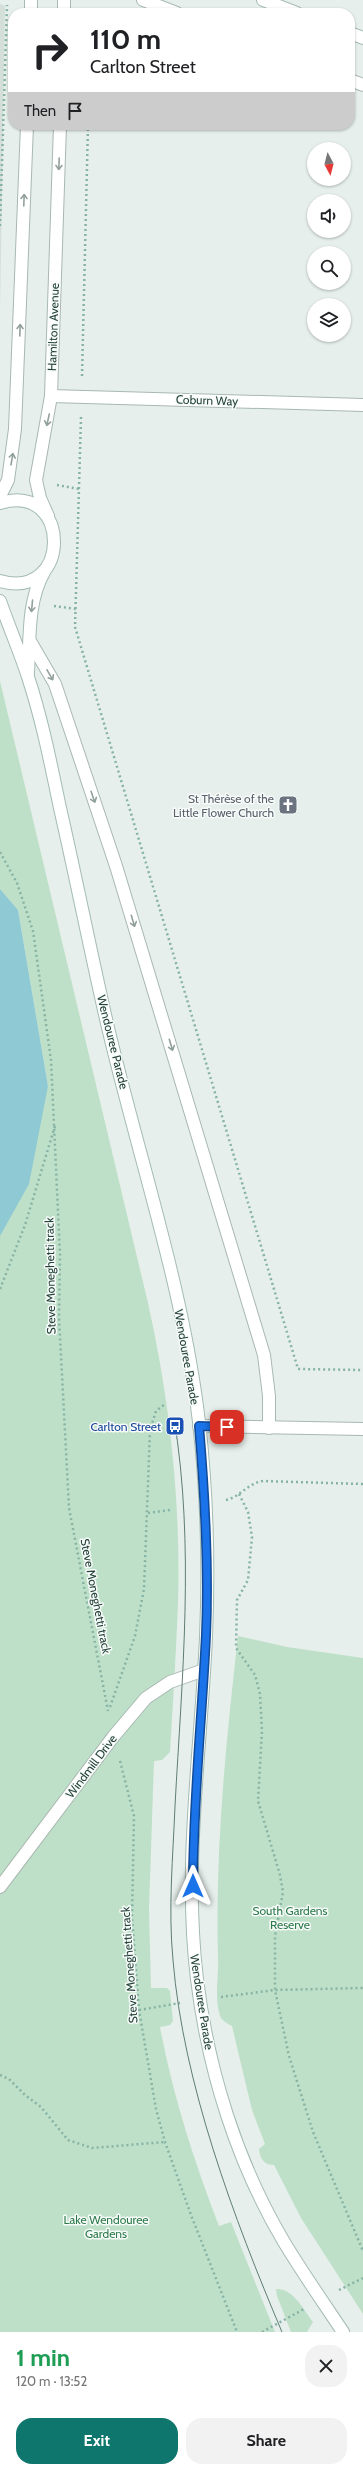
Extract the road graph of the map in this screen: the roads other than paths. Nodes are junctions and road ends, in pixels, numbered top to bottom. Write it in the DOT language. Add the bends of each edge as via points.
graph roads {
  1 [pos="143,0"];
  2 [pos="263,0"];
  3 [pos="164,8"];
  4 [pos="284,8"];
  5 [pos="27,130"];
  6 [pos="60,130"];
  7 [pos="51,396"];
  8 [pos="363,405"];
  9 [pos="0,496"];
  10 [pos="0,503"];
  11 [pos="52,524"];
  12 [pos="45,569"];
  13 [pos="0,581"];
  14 [pos="0,601"];
  15 [pos="30,641"];
  16 [pos="28,677"];
  17 [pos="199,1426"];
  18 [pos="269,1428"];
  19 [pos="363,1429"];
  20 [pos="204,1670"];
  21 [pos="0,1887"];
  22 [pos="343,2332"];
  1 -- 3 [label="street"];
  2 -- 4 [label="street"];
  9 -- 5 [label="street, one-way" via="9,474 15,429"];
  6 -- 7 [label="street, Hamilton Avenue, one-way"];
  7 -- 8 [label="street, Coburn Way"];
  7 -- 11 [label="street, Hamilton Avenue, one-way" via="36,480 40,498"];
  10 -- 11 [label="street" via="17,500 38,507"];
  11 -- 12 [label="street, Wendouree Parade" via="55,548"];
  12 -- 13 [label="street" via="28,581 18,584"];
  12 -- 15 [label="street, Wendouree Parade, one-way" via="34,596"];
  14 -- 16 [label="street, Wendouree Parade"];
  15 -- 16 [label="street, Wendouree Parade"];
  15 -- 18 [label="street, one-way" via="55,684 140,940 264,1356 269,1396"];
  16 -- 17 [label="street, Wendouree Parade" via="52,770 107,1020 177,1301"];
  17 -- 18 [label="street"];
  17 -- 20 [label="street, Wendouree Parade" via="207,1550"];
  18 -- 19 [label="street"];
  20 -- 21 [label="street, Windmill Drive" via="153,1691 113,1736"];
  20 -- 22 [label="street, Wendouree Parade" via="193,1842 193,1914 196,1977 206,2035 228,2117 258,2191 285,2243"];
}
